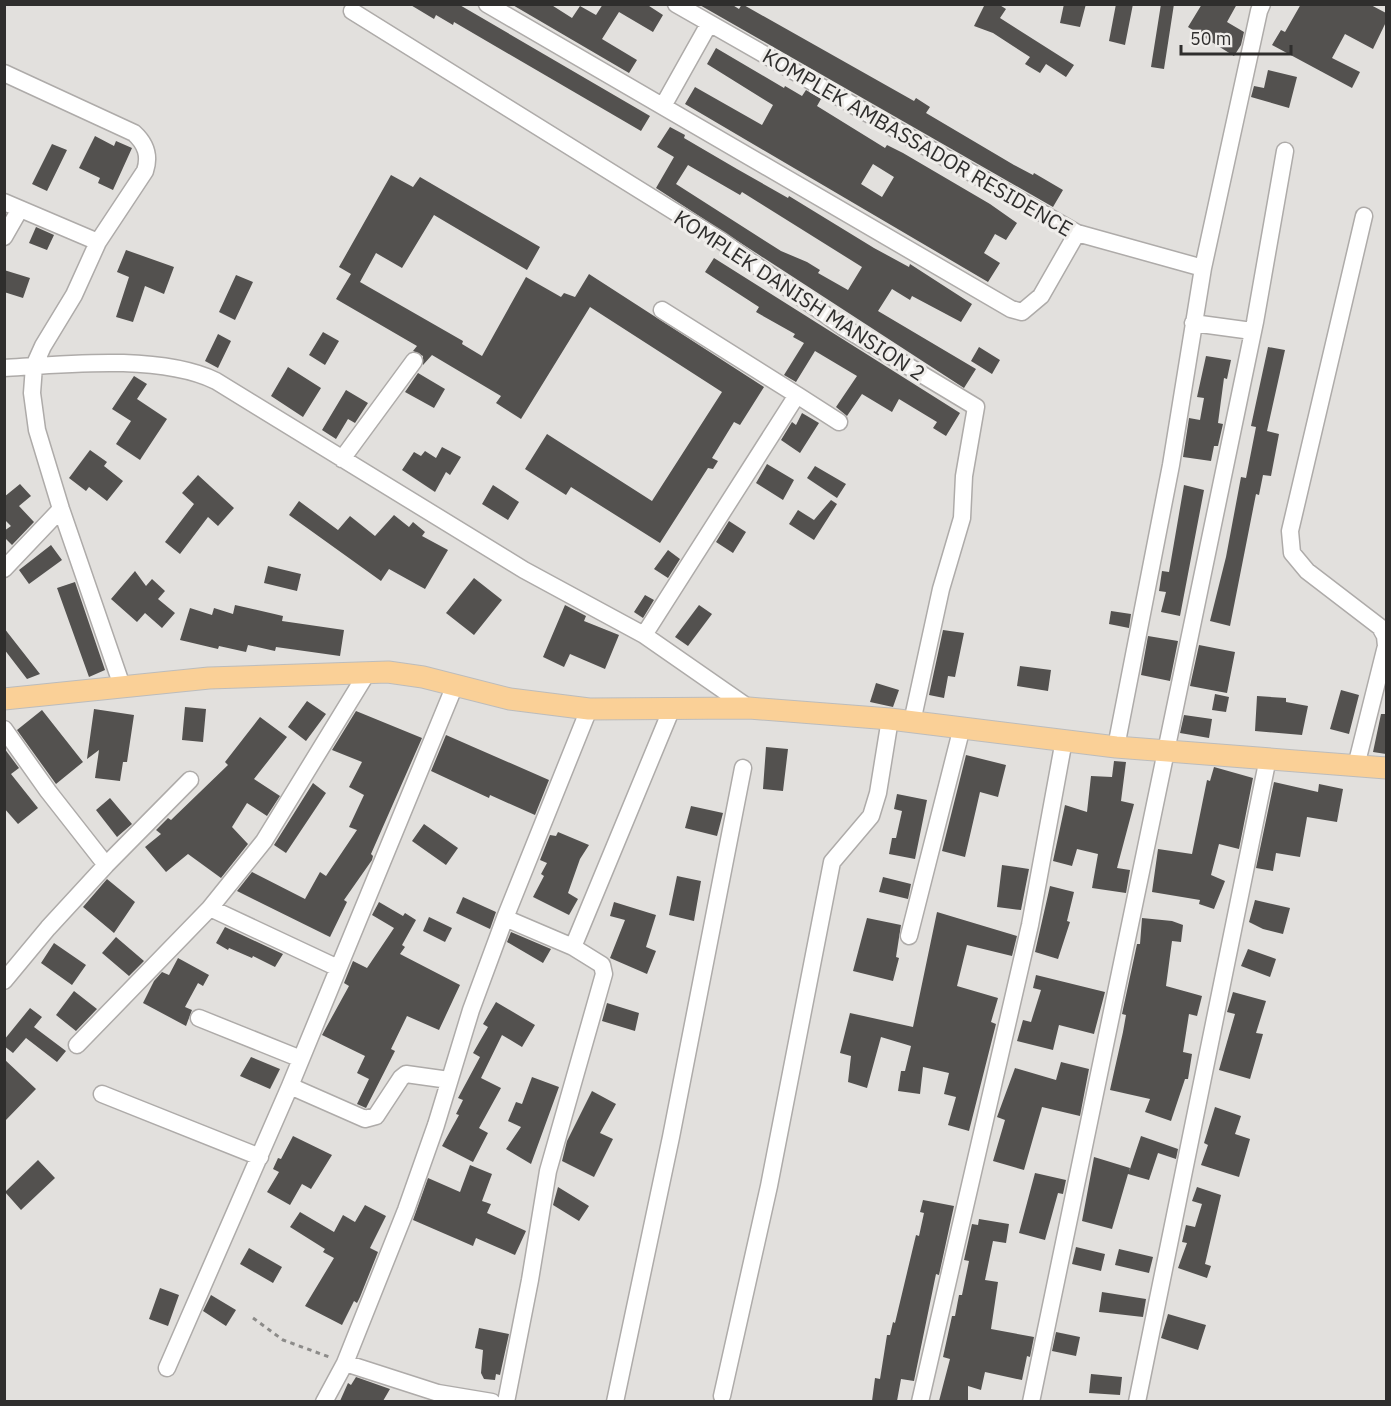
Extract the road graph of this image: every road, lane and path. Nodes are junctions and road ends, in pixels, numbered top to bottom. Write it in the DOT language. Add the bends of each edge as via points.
graph roads {
  1 [pos="487,4"];
  2 [pos="676,4"];
  3 [pos="1259,7"];
  4 [pos="352,11"];
  5 [pos="709,24"];
  6 [pos="4,74"];
  7 [pos="663,106"];
  8 [pos="1285,151"];
  9 [pos="4,202"];
  10 [pos="20,209"];
  11 [pos="1364,216"];
  12 [pos="1077,233"];
  13 [pos="4,237"];
  14 [pos="98,242"];
  15 [pos="1203,268"];
  16 [pos="662,310"];
  17 [pos="1193,323"];
  18 [pos="1252,331"];
  19 [pos="414,361"];
  20 [pos="34,366"];
  21 [pos="4,368"];
  22 [pos="797,395"];
  23 [pos="839,422"];
  24 [pos="342,459"];
  25 [pos="61,509"];
  26 [pos="4,569"];
  27 [pos="644,635"];
  28 [pos="367,673"];
  29 [pos="455,685"];
  30 [pos="122,686"];
  31 [pos="4,699"];
  32 [pos="672,708"];
  33 [pos="749,708"];
  34 [pos="589,710"];
  35 [pos="890,719"];
  36 [pos="912,722"];
  37 [pos="962,727"];
  38 [pos="4,729"];
  39 [pos="1064,740"];
  40 [pos="1116,747"];
  41 [pos="1166,750"];
  42 [pos="1268,758"];
  43 [pos="1356,766"];
  44 [pos="743,768"];
  45 [pos="1386,768"];
  46 [pos="190,780"];
  47 [pos="106,864"];
  48 [pos="210,908"];
  49 [pos="505,918"];
  50 [pos="909,936"];
  51 [pos="573,948"];
  52 [pos="338,968"];
  53 [pos="4,981"];
  54 [pos="199,1018"];
  55 [pos="77,1045"];
  56 [pos="301,1059"];
  57 [pos="449,1080"];
  58 [pos="290,1086"];
  59 [pos="102,1094"];
  60 [pos="260,1157"];
  61 [pos="253,1318"];
  62 [pos="345,1363"];
  63 [pos="167,1368"];
  64 [pos="722,1396"];
  65 [pos="324,1401"];
  66 [pos="492,1401"];
  67 [pos="506,1401"];
  68 [pos="615,1401"];
  69 [pos="920,1401"];
  70 [pos="1031,1401"];
  71 [pos="1137,1401"];
  1 -- 7 [label="street"];
  2 -- 5 [label="street, KOMPLEK AMBASSADOR RESIDENCE"];
  3 -- 15 [label="street"];
  4 -- 36 [label="street, KOMPLEK DANISH MANSION 2" via="720,240 843,327 976,407 964,476 962,518 941,589"];
  5 -- 7 [label="street"];
  5 -- 12 [label="street, KOMPLEK AMBASSADOR RESIDENCE"];
  6 -- 14 [label="street" via="142,140 148,162 145,171"];
  7 -- 12 [label="street" via="1011,309 1022,312 1041,296"];
  8 -- 18 [label="street"];
  9 -- 10 [label="street"];
  10 -- 13 [label="street"];
  10 -- 14 [label="street"];
  11 -- 43 [label="street" via="1290,531 1292,553 1307,571 1380,627 1385,636 1386,646"];
  12 -- 15 [label="street, KOMPLEK AMBASSADOR RESIDENCE"];
  14 -- 20 [label="street"];
  15 -- 17 [label="street"];
  16 -- 22 [label="street"];
  17 -- 18 [label="street"];
  17 -- 40 [label="street" via="1171,465"];
  18 -- 41 [label="street"];
  19 -- 24 [label="street"];
  20 -- 21 [label="street"];
  20 -- 24 [label="street" via="133,365 196,371"];
  20 -- 25 [label="street" via="33,413"];
  22 -- 23 [label="street"];
  22 -- 27 [label="street"];
  24 -- 27 [label="street" via="524,570"];
  25 -- 26 [label="street"];
  25 -- 30 [label="street"];
  27 -- 33 [label="street"];
  28 -- 29 [label="main road" via="407,674"];
  28 -- 30 [label="main road"];
  28 -- 48 [label="street" via="264,841"];
  29 -- 34 [label="main road" via="510,699"];
  29 -- 52 [label="street"];
  30 -- 31 [label="main road"];
  32 -- 33 [label="main road"];
  32 -- 34 [label="main road"];
  32 -- 51 [label="street"];
  33 -- 35 [label="main road"];
  34 -- 49 [label="street"];
  35 -- 36 [label="main road"];
  35 -- 64 [label="street" via="871,816 832,862 769,1186"];
  36 -- 37 [label="main road"];
  37 -- 39 [label="main road"];
  37 -- 50 [label="street"];
  38 -- 47 [label="street"];
  39 -- 40 [label="main road"];
  39 -- 69 [label="street" via="1030,925"];
  40 -- 41 [label="main road"];
  41 -- 42 [label="main road"];
  41 -- 70 [label="street"];
  42 -- 43 [label="main road"];
  42 -- 71 [label="street"];
  43 -- 45 [label="main road"];
  44 -- 68 [label="street"];
  46 -- 47 [label="street"];
  47 -- 53 [label="street"];
  48 -- 52 [label="street"];
  48 -- 55 [label="street"];
  49 -- 51 [label="street"];
  49 -- 57 [label="street"];
  51 -- 67 [label="street" via="602,965 604,974 548,1171"];
  52 -- 56 [label="street"];
  54 -- 56 [label="street"];
  56 -- 58 [label="street"];
  57 -- 58 [label="street" via="406,1074 376,1116 365,1119"];
  57 -- 62 [label="street" via="406,1210"];
  58 -- 60 [label="street"];
  59 -- 60 [label="street"];
  60 -- 63 [label="street"];
  61 -- 62 [label="path" via="283,1340"];
  62 -- 65 [label="street"];
  62 -- 66 [label="street" via="438,1393"];
}
